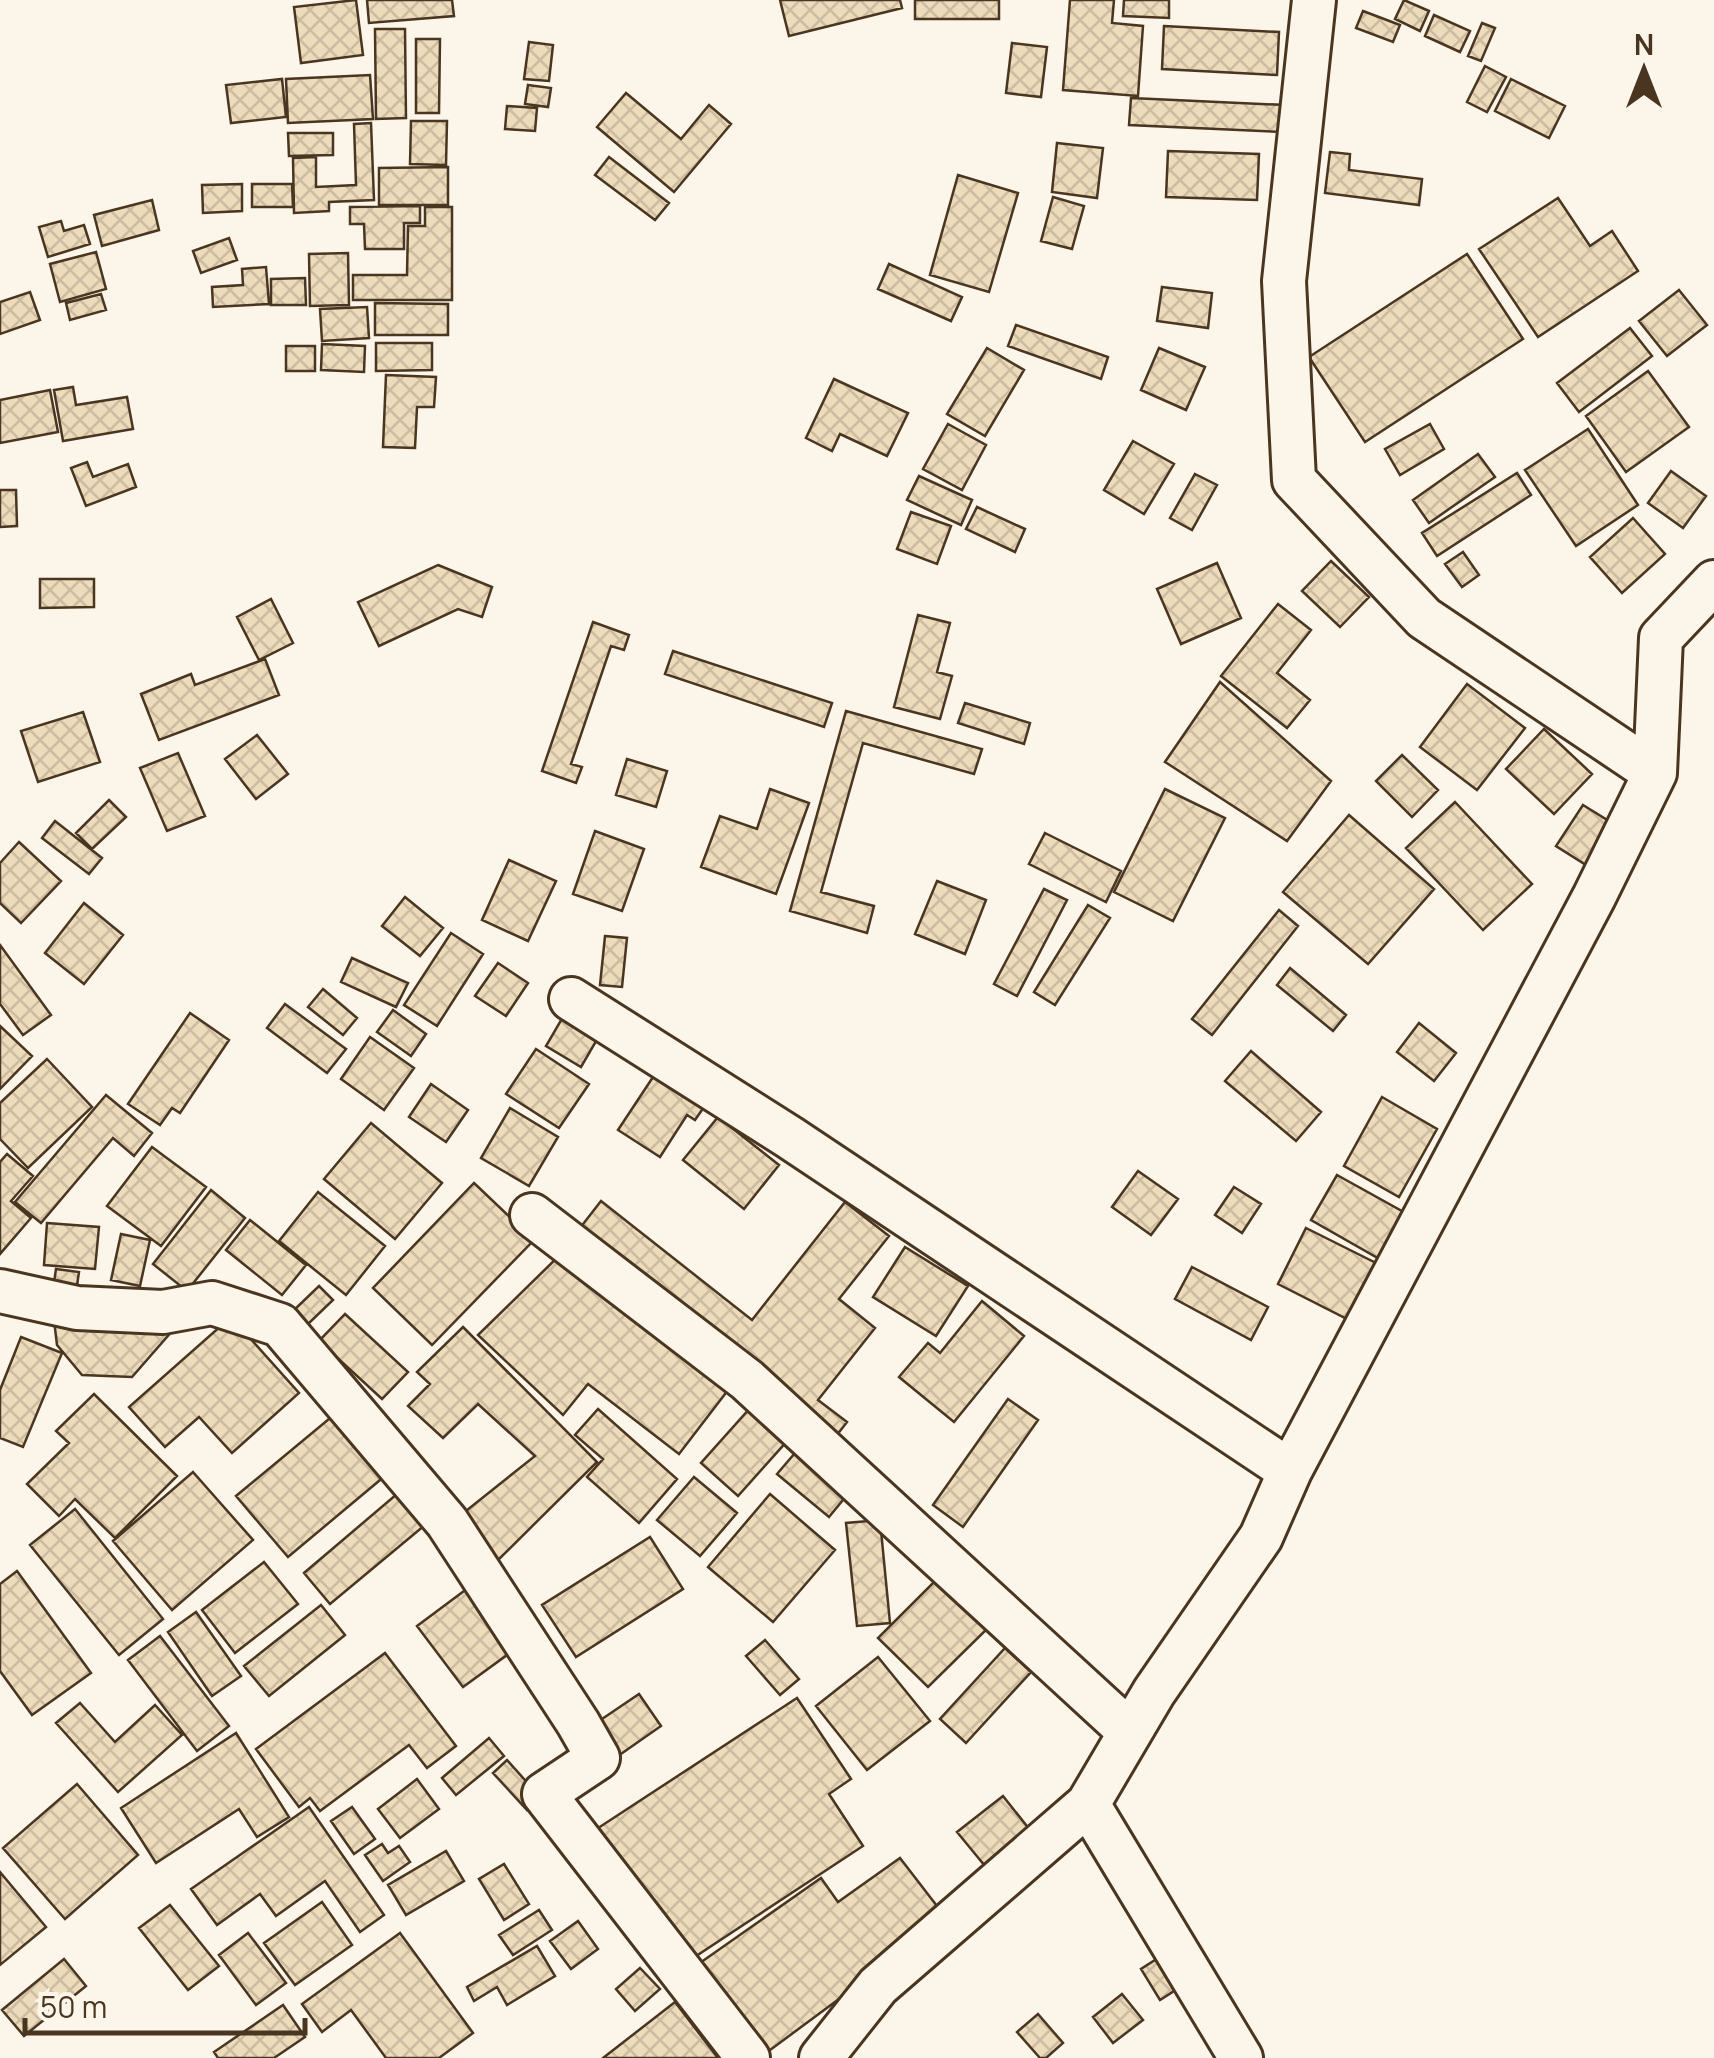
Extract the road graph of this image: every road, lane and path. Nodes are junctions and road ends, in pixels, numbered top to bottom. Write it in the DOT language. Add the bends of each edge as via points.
graph roads {
  1 [pos="1314,0"];
  2 [pos="1714,582"];
  3 [pos="1654,773"];
  4 [pos="571,998"];
  5 [pos="532,1215"];
  6 [pos="0,1291"];
  7 [pos="1290,1471"];
  8 [pos="1130,1732"];
  9 [pos="1088,1804"];
  10 [pos="748,2058"];
  11 [pos="821,2058"];
  12 [pos="1241,2058"];
  1 -- 3 [label="street" via="1284,281 1294,480 1424,618"];
  2 -- 3 [label="street" via="1661,638"];
  3 -- 7 [label="street"];
  4 -- 7 [label="street"];
  5 -- 8 [label="street" via="747,1380"];
  6 -- 10 [label="street" via="77,1308 163,1312 212,1303 280,1325 447,1522 578,1724 598,1758 544,1794"];
  7 -- 8 [label="street" via="1261,1537"];
  8 -- 9 [label="street"];
  9 -- 11 [label="street" via="878,1986"];
  9 -- 12 [label="street"];
}
